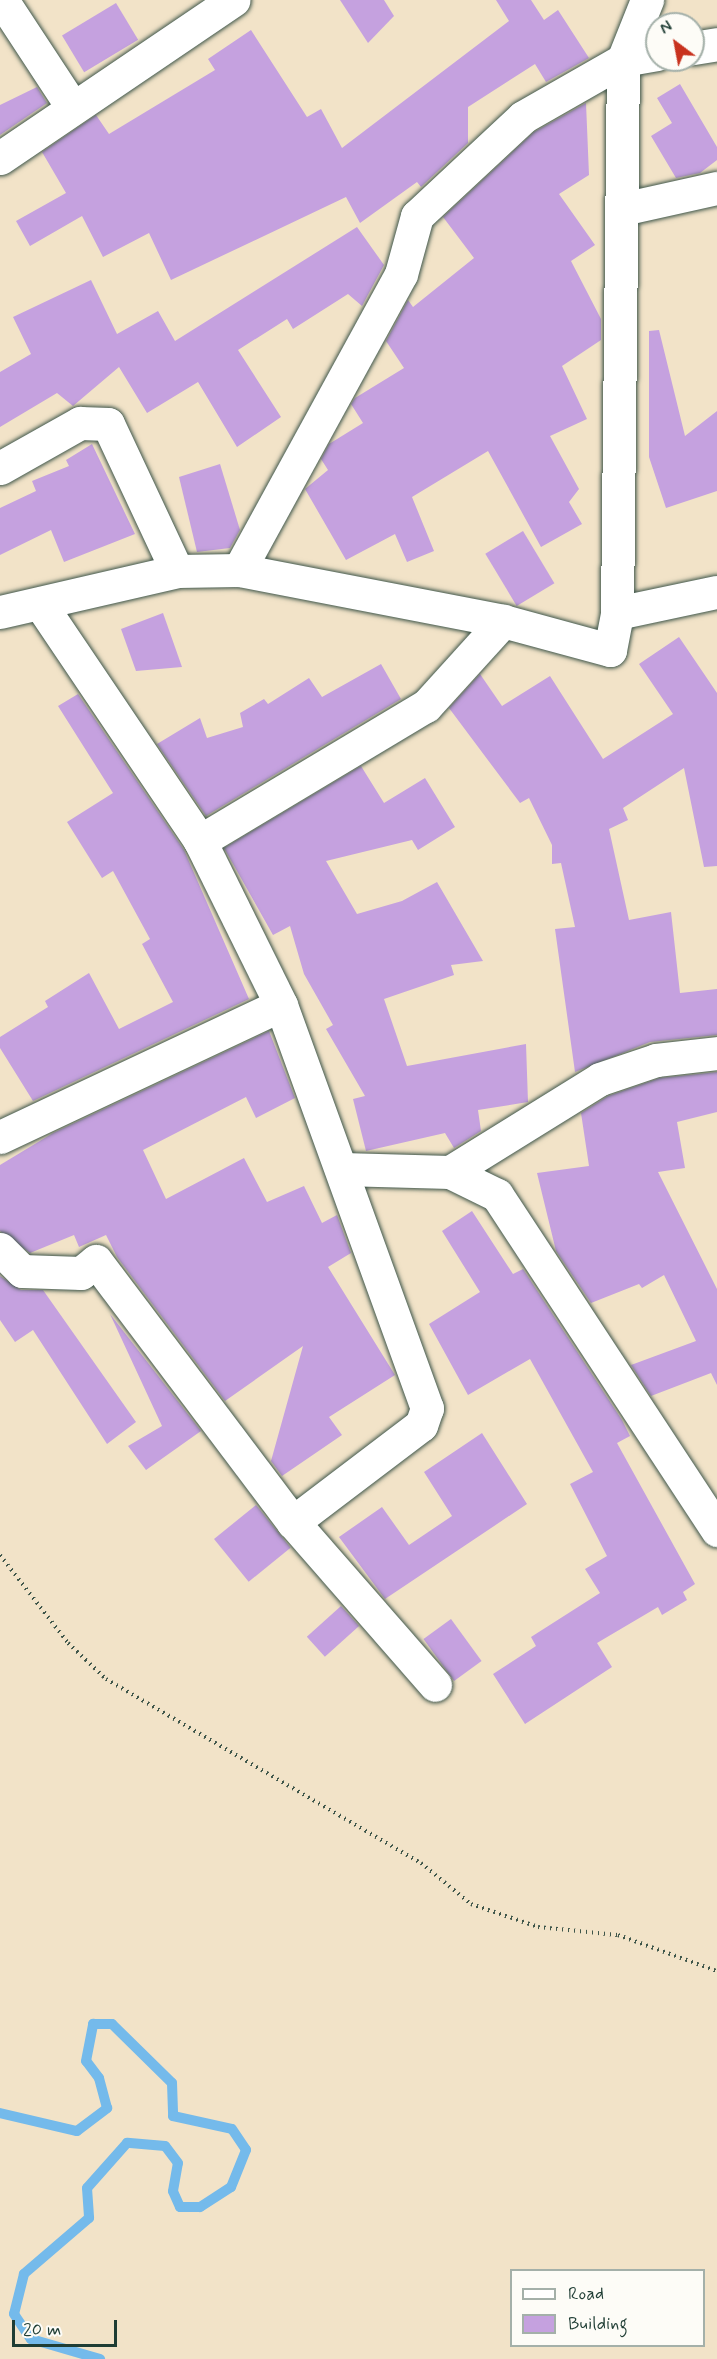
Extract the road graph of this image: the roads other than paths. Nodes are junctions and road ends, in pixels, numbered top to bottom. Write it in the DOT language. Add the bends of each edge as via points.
graph roads {
  1 [pos="2,0"];
  2 [pos="233,0"];
  3 [pos="647,0"];
  4 [pos="645,56"];
  5 [pos="622,60"];
  6 [pos="73,108"];
  7 [pos="0,158"];
  8 [pos="717,188"];
  9 [pos="622,209"];
  10 [pos="0,468"];
  11 [pos="239,570"];
  12 [pos="177,571"];
  13 [pos="717,592"];
  14 [pos="41,605"];
  15 [pos="0,612"];
  16 [pos="617,613"];
  17 [pos="503,621"];
  18 [pos="200,841"];
  19 [pos="281,1005"];
  20 [pos="717,1053"];
  21 [pos="0,1137"];
  22 [pos="342,1169"];
  23 [pos="450,1172"];
  24 [pos="0,1249"];
  25 [pos="293,1522"];
  26 [pos="717,1530"];
  27 [pos="435,1685"];
  1 -- 6 [label="street"];
  2 -- 6 [label="street"];
  3 -- 5 [label="street"];
  4 -- 5 [label="street"];
  5 -- 9 [label="street"];
  5 -- 11 [label="street" via="523,117 417,216 401,274"];
  6 -- 7 [label="street"];
  8 -- 9 [label="street"];
  9 -- 16 [label="street" via="615,390"];
  10 -- 12 [label="street" via="81,423 108,424"];
  11 -- 12 [label="street"];
  11 -- 17 [label="street"];
  12 -- 14 [label="street"];
  13 -- 16 [label="street"];
  14 -- 15 [label="street"];
  14 -- 18 [label="street"];
  16 -- 17 [label="street" via="610,650"];
  17 -- 18 [label="street" via="426,706"];
  18 -- 19 [label="street"];
  19 -- 21 [label="street"];
  19 -- 22 [label="street"];
  20 -- 23 [label="street" via="656,1060 600,1079"];
  22 -- 23 [label="street"];
  22 -- 25 [label="street" via="426,1416"];
  23 -- 26 [label="street" via="497,1195"];
  24 -- 25 [label="street" via="22,1271 81,1273 96,1261"];
  25 -- 27 [label="street"];
}
